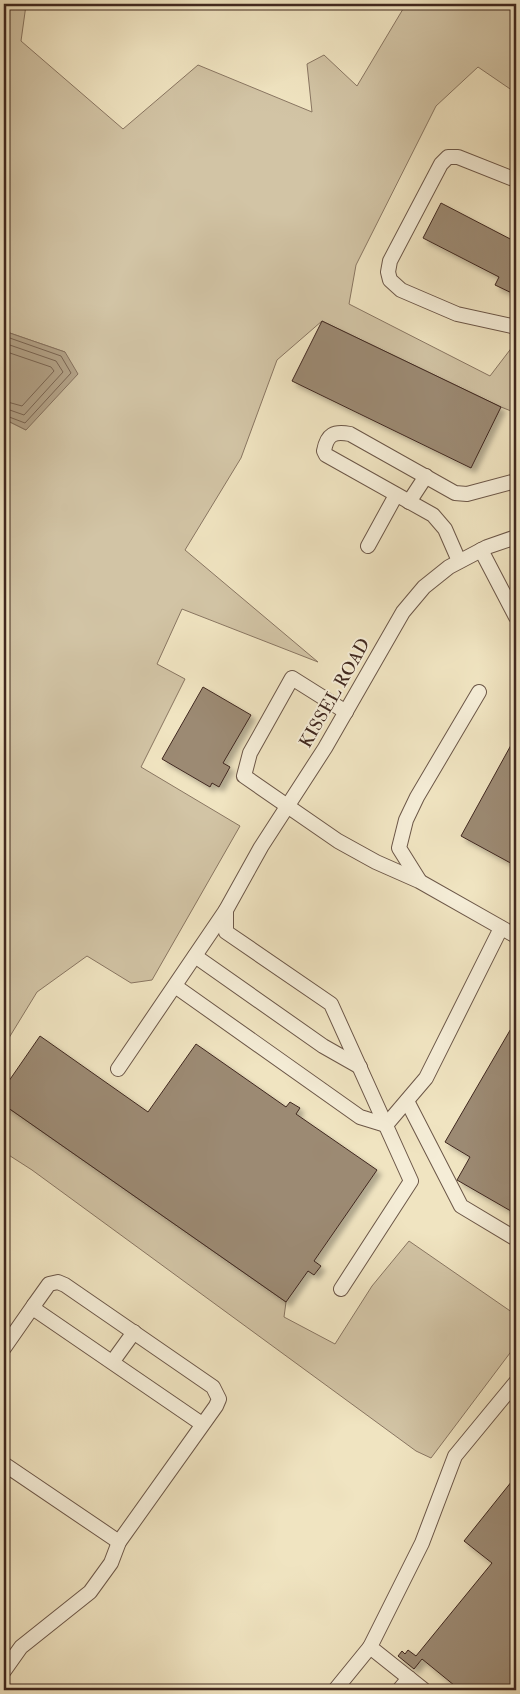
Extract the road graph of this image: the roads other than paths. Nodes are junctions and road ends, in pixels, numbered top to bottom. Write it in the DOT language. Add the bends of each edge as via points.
graph roads {
  1 [pos="516,180"];
  2 [pos="516,327"];
  3 [pos="426,476"];
  4 [pos="516,481"];
  5 [pos="396,495"];
  6 [pos="409,502"];
  7 [pos="516,537"];
  8 [pos="368,546"];
  9 [pos="481,550"];
  10 [pos="459,561"];
  11 [pos="516,617"];
  12 [pos="479,692"];
  13 [pos="346,712"];
  14 [pos="288,808"];
  15 [pos="419,881"];
  16 [pos="226,910"];
  17 [pos="501,928"];
  18 [pos="516,936"];
  19 [pos="195,956"];
  20 [pos="174,986"];
  21 [pos="360,1068"];
  22 [pos="118,1069"];
  23 [pos="407,1101"];
  24 [pos="386,1126"];
  25 [pos="516,1239"];
  26 [pos="341,1289"];
  27 [pos="34,1306"];
  28 [pos="134,1332"];
  29 [pos="4,1348"];
  30 [pos="113,1362"];
  31 [pos="516,1382"];
  32 [pos="202,1424"];
  33 [pos="4,1464"];
  34 [pos="119,1542"];
  35 [pos="370,1647"];
  36 [pos="4,1671"];
  37 [pos="409,1678"];
  38 [pos="335,1690"];
  39 [pos="399,1690"];
  40 [pos="424,1690"];
  1 -- 2 [label="street" via="458,156 448,157 441,164 390,261 388,272 394,286 417,297 457,314"];
  3 -- 4 [label="street" via="455,493 467,494"];
  3 -- 5 [label="street" via="350,434 332,434 324,451 330,459"];
  3 -- 6 [label="street"];
  5 -- 6 [label="street"];
  5 -- 8 [label="street"];
  6 -- 10 [label="street" via="433,515 445,529"];
  7 -- 9 [label="street, KISSEL ROAD"];
  9 -- 10 [label="street, KISSEL ROAD"];
  9 -- 11 [label="street"];
  10 -- 13 [label="street, KISSEL ROAD" via="424,587 403,612"];
  12 -- 15 [label="street" via="406,820 399,848"];
  13 -- 14 [label="street, KISSEL ROAD"];
  13 -- 14 [label="street" via="292,678 250,753 244,776"];
  14 -- 15 [label="street" via="353,849"];
  14 -- 16 [label="street, KISSEL ROAD"];
  15 -- 17 [label="street"];
  16 -- 19 [label="street, KISSEL ROAD"];
  16 -- 21 [label="street" via="226,932 331,1004"];
  17 -- 18 [label="street"];
  17 -- 23 [label="street" via="426,1078"];
  19 -- 20 [label="street, KISSEL ROAD"];
  19 -- 21 [label="street" via="322,1046"];
  20 -- 22 [label="street, KISSEL ROAD"];
  20 -- 24 [label="street" via="360,1117"];
  21 -- 24 [label="street"];
  23 -- 24 [label="street"];
  23 -- 25 [label="street" via="461,1206"];
  24 -- 26 [label="street" via="411,1181"];
  27 -- 28 [label="street" via="49,1284 58,1282"];
  27 -- 29 [label="street"];
  27 -- 30 [label="street"];
  28 -- 30 [label="street"];
  28 -- 32 [label="street" via="213,1387 219,1398"];
  30 -- 32 [label="street"];
  31 -- 35 [label="street" via="455,1456 422,1543"];
  32 -- 34 [label="street"];
  33 -- 34 [label="street"];
  34 -- 36 [label="street" via="111,1563 90,1592 21,1647"];
  35 -- 37 [label="street"];
  35 -- 38 [label="street"];
  37 -- 39 [label="street"];
  37 -- 40 [label="street"];
}
